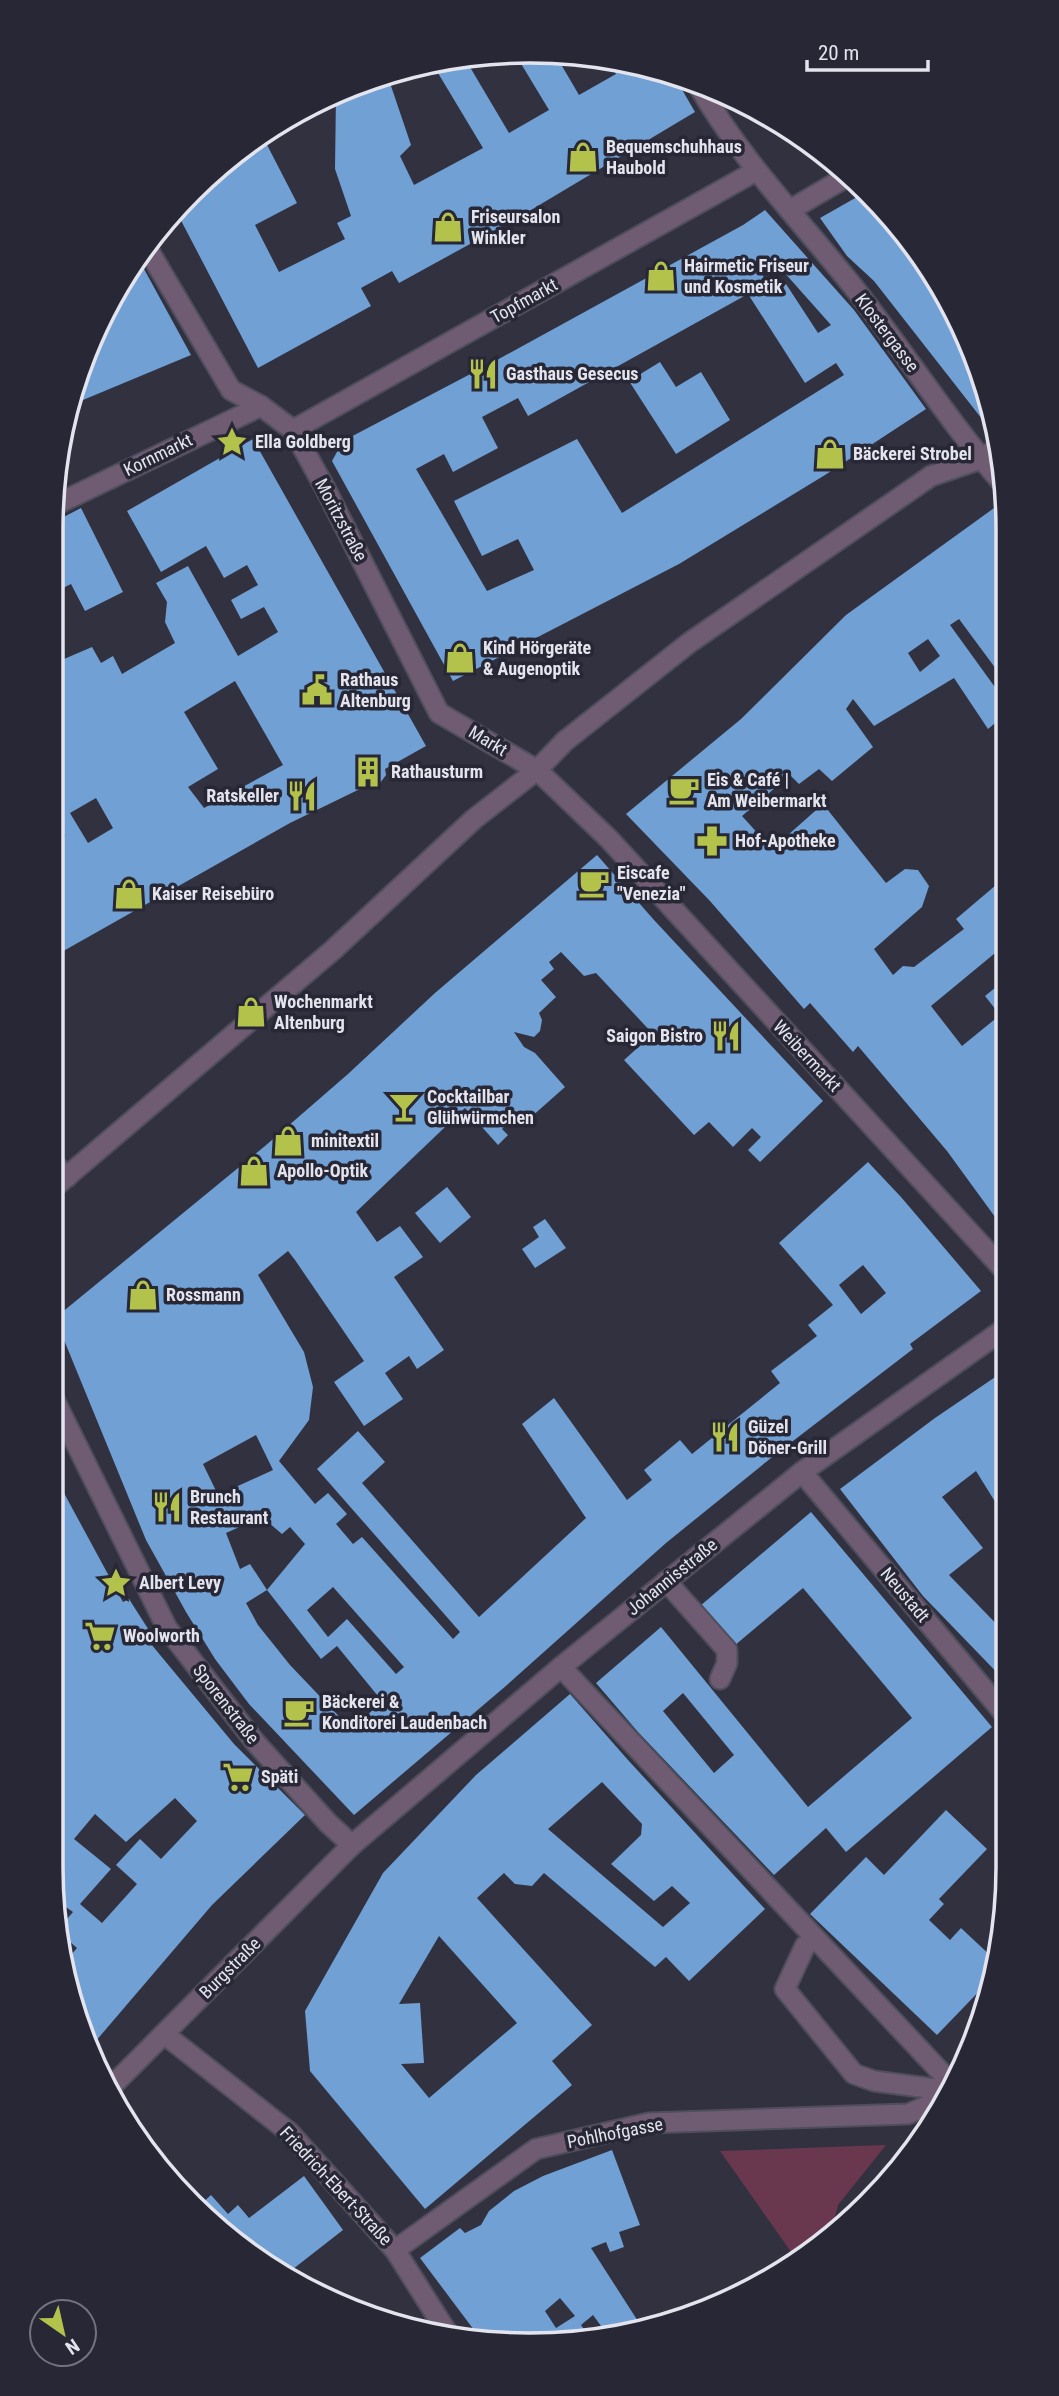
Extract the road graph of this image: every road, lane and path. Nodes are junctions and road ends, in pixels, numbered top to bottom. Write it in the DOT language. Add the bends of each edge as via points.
graph roads {
  1 [pos="706,98"];
  2 [pos="756,171"];
  3 [pos="839,181"];
  4 [pos="790,210"];
  5 [pos="152,256"];
  6 [pos="261,406"];
  7 [pos="292,430"];
  8 [pos="989,453"];
  9 [pos="981,459"];
  10 [pos="992,472"];
  11 [pos="64,501"];
  12 [pos="439,713"];
  13 [pos="537,770"];
  14 [pos="609,839"];
  15 [pos="63,1173"];
  16 [pos="67,1177"];
  17 [pos="63,1180"];
  18 [pos="996,1261"];
  19 [pos="996,1335"];
  20 [pos="63,1417"];
  21 [pos="802,1472"];
  22 [pos="666,1581"];
  23 [pos="561,1667"];
  24 [pos="720,1679"];
  25 [pos="996,1704"];
  26 [pos="352,1845"];
  27 [pos="815,1939"];
  28 [pos="164,2035"];
  29 [pos="946,2077"];
  30 [pos="116,2082"];
  31 [pos="939,2089"];
  32 [pos="932,2103"];
  33 [pos="395,2250"];
  34 [pos="442,2325"];
  1 -- 2 [label="street, Klostergasse"];
  2 -- 4 [label="street, Klostergasse"];
  2 -- 7 [label="street, Topfmarkt"];
  3 -- 4 [label="street"];
  4 -- 9 [label="street, Klostergasse" via="860,295"];
  5 -- 6 [label="street, Moritzstraße" via="231,390"];
  6 -- 7 [label="street, Moritzstraße"];
  6 -- 11 [label="street, Kornmarkt"];
  7 -- 12 [label="street, Moritzstraße"];
  8 -- 9 [label="street"];
  9 -- 10 [label="street, Klostergasse"];
  9 -- 13 [label="street" via="931,476 689,643 565,741"];
  12 -- 13 [label="street, Markt"];
  13 -- 14 [label="street, Markt"];
  13 -- 16 [label="street" via="474,819 333,950"];
  14 -- 18 [label="street, Weibermarkt"];
  15 -- 16 [label="street"];
  16 -- 17 [label="street"];
  19 -- 21 [label="street, Johannisstraße"];
  20 -- 26 [label="street, Sporenstraße" via="167,1628 254,1742"];
  21 -- 22 [label="street, Johannisstraße"];
  21 -- 25 [label="street, Neustadt"];
  22 -- 23 [label="street, Johannisstraße"];
  22 -- 24 [label="street" via="727,1650"];
  23 -- 26 [label="street, Johannisstraße"];
  23 -- 27 [label="street"];
  26 -- 28 [label="street, Burgstraße"];
  27 -- 29 [label="street"];
  27 -- 31 [label="street" via="805,1947 785,1989 854,2074"];
  28 -- 30 [label="street, Burgstraße"];
  28 -- 33 [label="street, Friedrich-Ebert-Straße" via="289,2132"];
  32 -- 33 [label="street, Pohlhofgasse" via="908,2114 649,2123 536,2149"];
  33 -- 34 [label="street, Friedrich-Ebert-Straße"];
}
